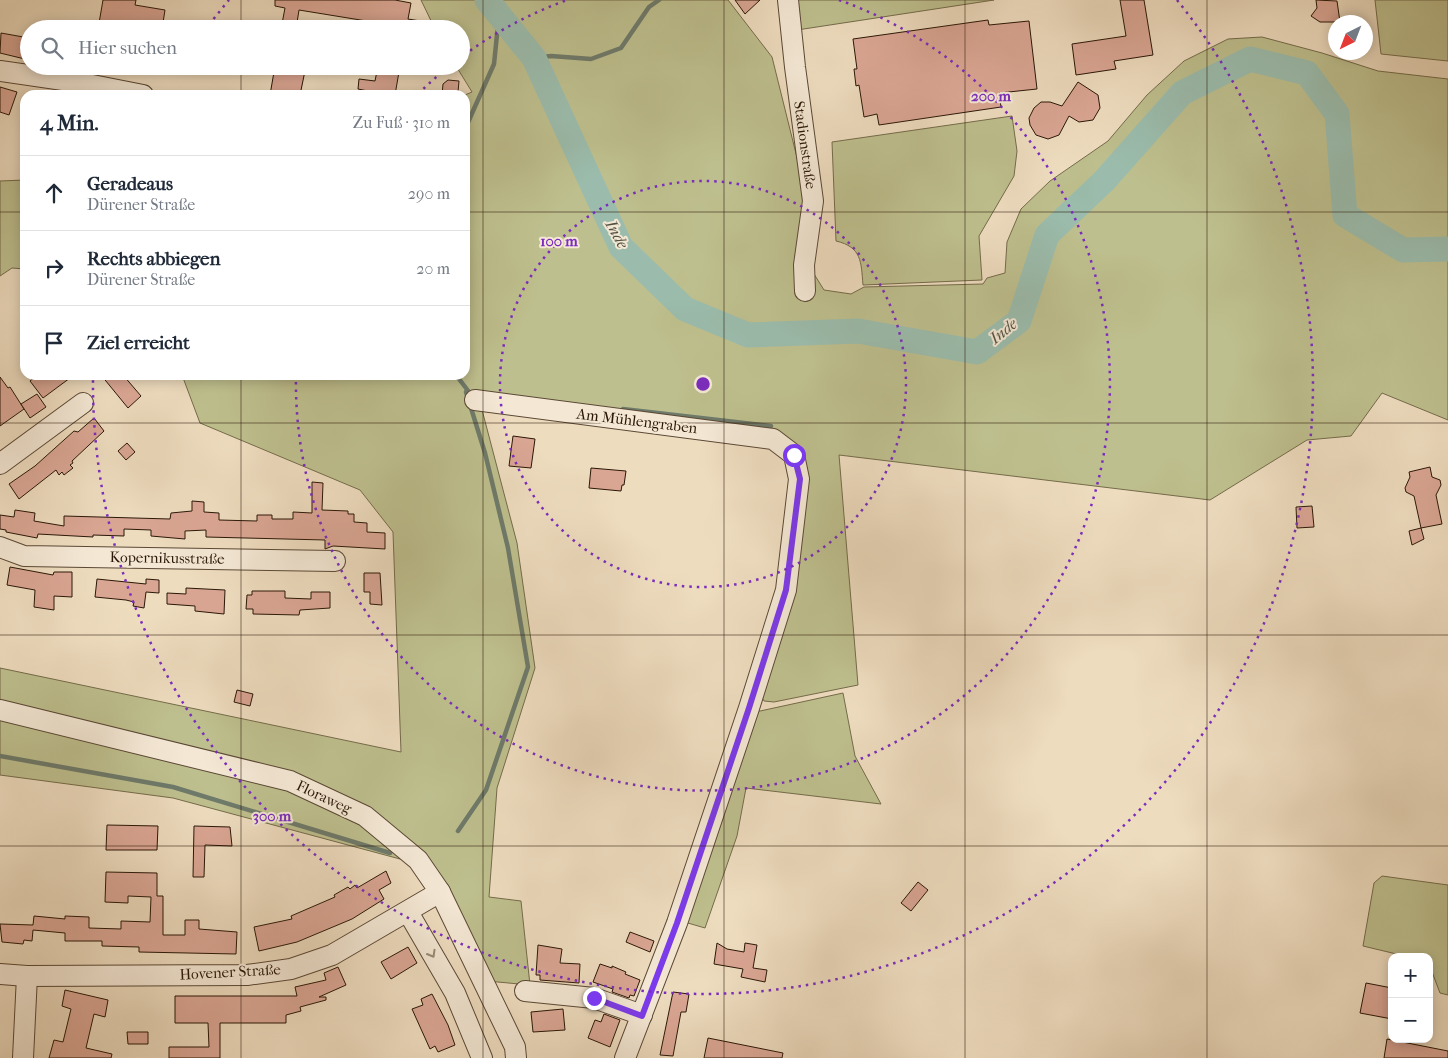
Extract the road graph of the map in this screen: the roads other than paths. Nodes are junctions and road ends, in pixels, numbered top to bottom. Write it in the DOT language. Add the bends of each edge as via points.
graph roads {
  1 [pos="788,0"];
  2 [pos="0,72"];
  3 [pos="20,75"];
  4 [pos="23,75"];
  5 [pos="118,90"];
  6 [pos="805,291"];
  7 [pos="475,400"];
  8 [pos="83,403"];
  9 [pos="0,464"];
  10 [pos="0,547"];
  11 [pos="335,561"];
  12 [pos="0,710"];
  13 [pos="440,892"];
  14 [pos="408,912"];
  15 [pos="0,974"];
  16 [pos="27,976"];
  17 [pos="525,991"];
  18 [pos="642,1016"];
  19 [pos="23,1058"];
  20 [pos="482,1058"];
  21 [pos="516,1058"];
  22 [pos="625,1058"];
  1 -- 6 [label="street, Stadionstraße" via="813,201 804,265"];
  2 -- 3 [label="street"];
  4 -- 5 [label="street"];
  7 -- 18 [label="street, Am Mühlengraben" via="773,439 794,455 800,479 786,590 708,830"];
  8 -- 9 [label="street"];
  10 -- 11 [label="street, Kopernikusstraße" via="24,556"];
  12 -- 13 [label="street, Floraweg" via="290,781 365,816 418,860"];
  13 -- 14 [label="street, Hovener Straße"];
  13 -- 21 [label="street, Floraweg" via="515,1048"];
  14 -- 16 [label="street, Hovener Straße" via="332,955 291,969 247,975"];
  14 -- 20 [label="street, one-way" via="455,993"];
  15 -- 16 [label="street, Hovener Straße"];
  16 -- 19 [label="street"];
  17 -- 18 [label="street" via="594,998"];
  18 -- 22 [label="street"];
}
